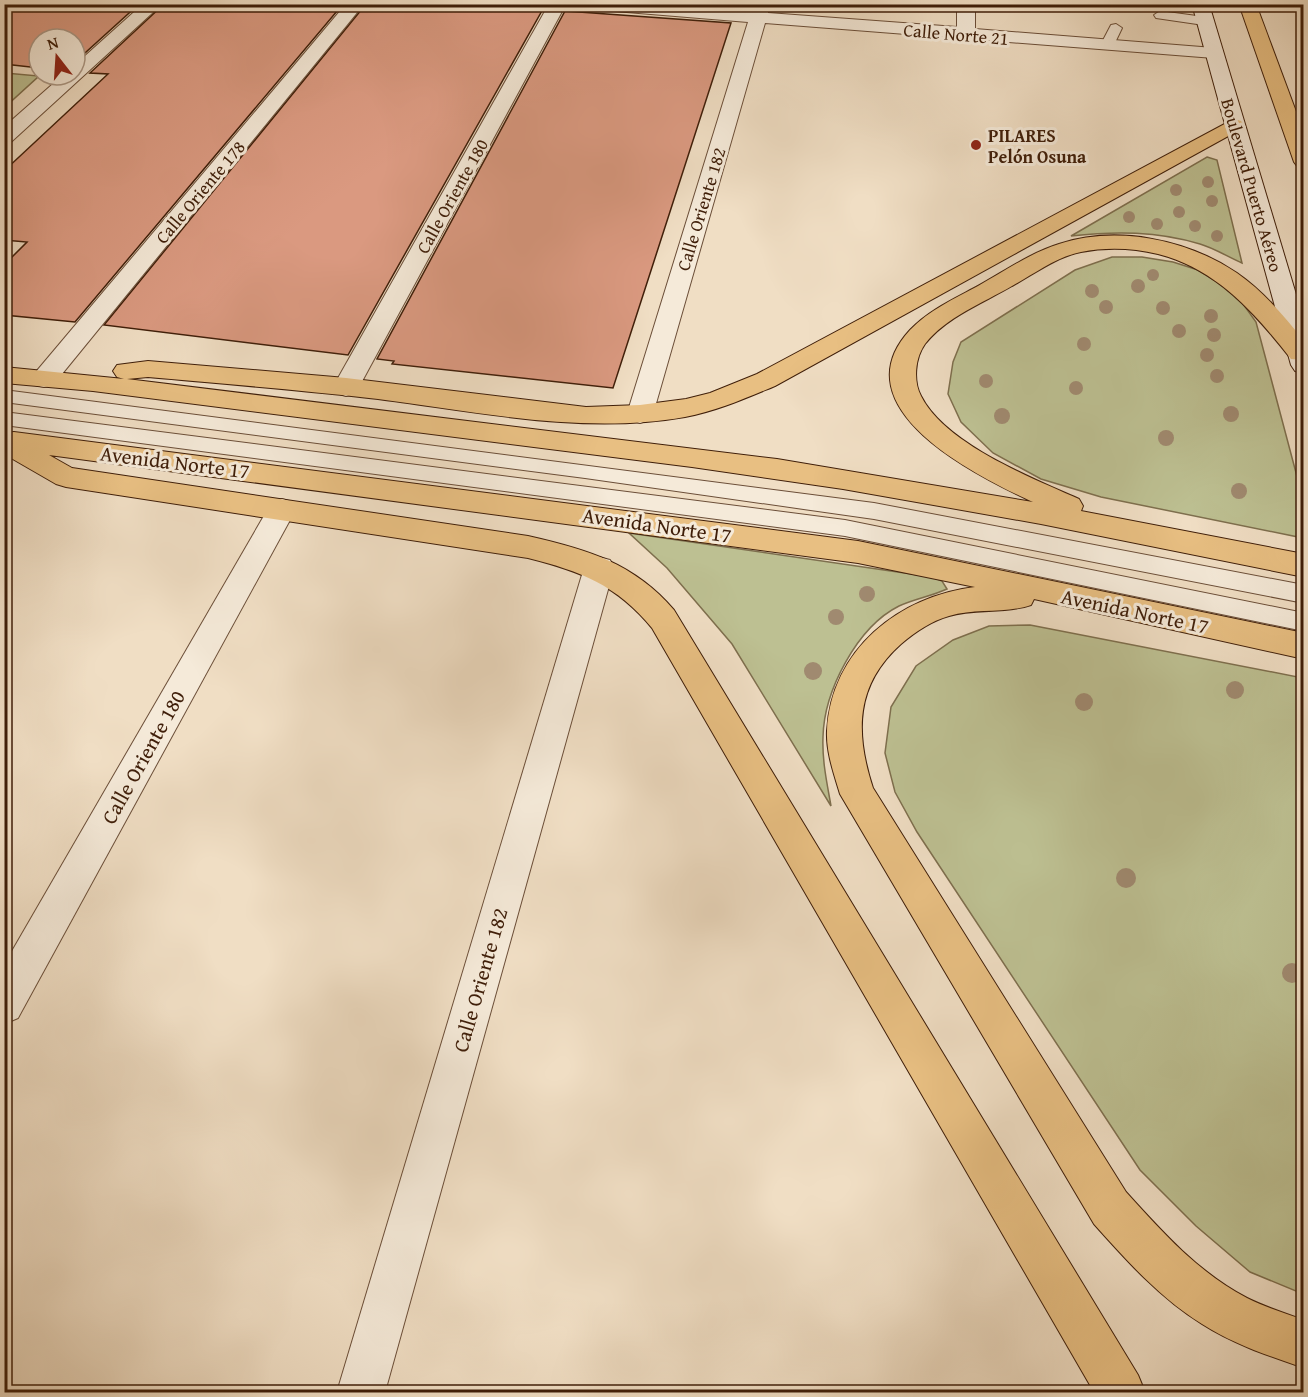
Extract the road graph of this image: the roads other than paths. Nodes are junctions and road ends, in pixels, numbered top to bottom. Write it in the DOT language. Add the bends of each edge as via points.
graph roads {
  1 [pos="154,4"];
  2 [pos="356,4"];
  3 [pos="558,4"];
  4 [pos="590,4"];
  5 [pos="966,4"];
  6 [pos="1246,7"];
  7 [pos="760,11"];
  8 [pos="1202,13"];
  9 [pos="1160,15"];
  10 [pos="1116,28"];
  11 [pos="966,35"];
  12 [pos="1107,46"];
  13 [pos="1214,53"];
  14 [pos="1234,125"];
  15 [pos="4,138"];
  16 [pos="1304,162"];
  17 [pos="1302,359"];
  18 [pos="4,375"];
  19 [pos="44,379"];
  20 [pos="346,387"];
  21 [pos="4,396"];
  22 [pos="640,414"];
  23 [pos="4,418"];
  24 [pos="4,441"];
  25 [pos="282,509"];
  26 [pos="1129,530"];
  27 [pos="1304,566"];
  28 [pos="599,568"];
  29 [pos="1304,594"];
  30 [pos="1105,605"];
  31 [pos="1304,622"];
  32 [pos="1304,646"];
  33 [pos="4,1004"];
  34 [pos="1304,1344"];
  35 [pos="361,1392"];
  36 [pos="1121,1392"];
  1 -- 15 [label="street"];
  2 -- 19 [label="street, Calle Oriente 178"];
  3 -- 20 [label="street, Calle Oriente 180"];
  4 -- 7 [label="street, Calle Norte 21"];
  5 -- 11 [label="street"];
  6 -- 16 [label="main road"];
  7 -- 11 [label="street, Calle Norte 21"];
  7 -- 22 [label="street, Calle Oriente 182"];
  8 -- 9 [label="lane"];
  8 -- 13 [label="street, Boulevard Puerto Aéreo"];
  10 -- 12 [label="lane"];
  11 -- 12 [label="street, Calle Norte 21"];
  12 -- 13 [label="street, Calle Norte 21"];
  13 -- 14 [label="street, Boulevard Puerto Aéreo"];
  14 -- 17 [label="street, Boulevard Puerto Aéreo"];
  14 -- 22 [label="main road" via="744,391 686,408"];
  17 -- 26 [label="main road" via="1260,304 1228,276 1194,258 1136,243 1063,249 945,314 922,333 911,347 903,373 907,395 922,418 959,450 1006,478"];
  18 -- 19 [label="main road"];
  19 -- 20 [label="main road" via="148,369"];
  19 -- 26 [label="main road" via="777,469"];
  20 -- 22 [label="main road" via="586,416"];
  21 -- 29 [label="lane" via="874,511"];
  23 -- 31 [label="lane" via="845,528"];
  24 -- 25 [label="main road" via="66,477"];
  24 -- 30 [label="main road, Avenida Norte 17" via="858,552 943,567"];
  25 -- 28 [label="main road" via="528,548 574,557"];
  25 -- 33 [label="street, Calle Oriente 180"];
  26 -- 27 [label="main road"];
  28 -- 35 [label="street, Calle Oriente 182"];
  28 -- 36 [label="main road" via="634,587 663,619"];
  30 -- 32 [label="main road, Avenida Norte 17"];
  30 -- 34 [label="main road" via="992,597 963,600 912,618 872,651 857,674 844,730 848,761 858,794 1110,1208 1179,1279 1219,1308 1262,1330"];
}
